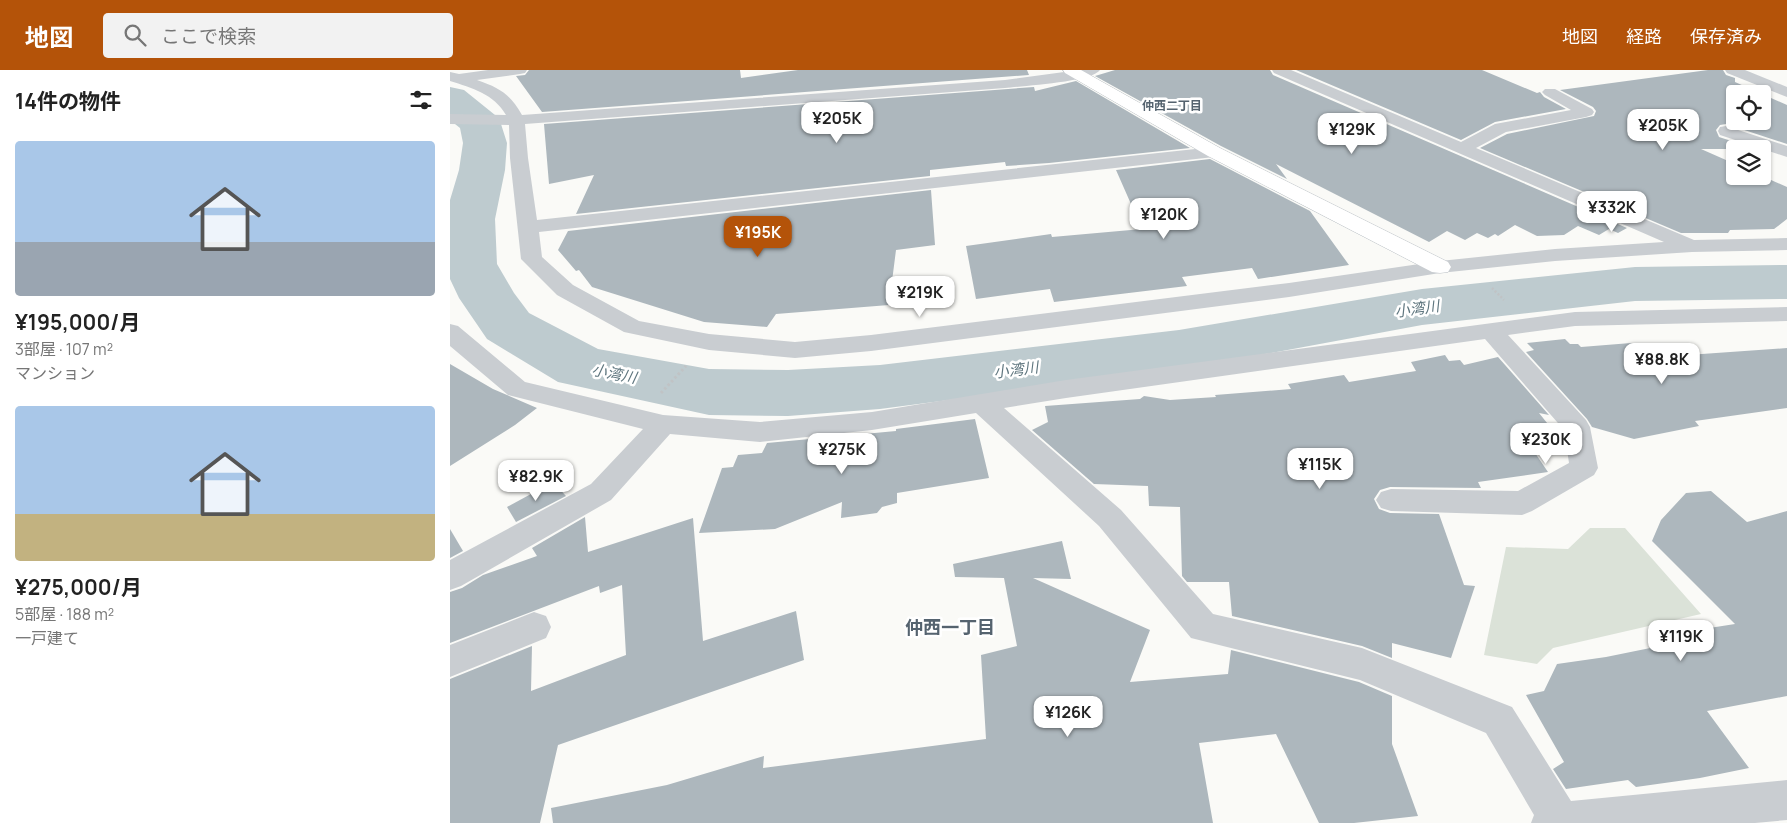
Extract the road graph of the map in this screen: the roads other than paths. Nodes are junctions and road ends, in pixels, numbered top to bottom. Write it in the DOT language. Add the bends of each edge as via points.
graph roads {
  1 [pos="520,70"];
  2 [pos="1279,70"];
  3 [pos="1732,70"];
  4 [pos="1080,72"];
  5 [pos="455,77"];
  6 [pos="1550,92"];
  7 [pos="1787,92"];
  8 [pos="450,119"];
  9 [pos="517,120"];
  10 [pos="1726,131"];
  11 [pos="1462,148"];
  12 [pos="1214,152"];
  13 [pos="1787,152"];
  14 [pos="528,227"];
  15 [pos="1787,244"];
  16 [pos="1692,246"];
  17 [pos="1440,267"];
  18 [pos="1787,314"];
  19 [pos="450,331"];
  20 [pos="1492,331"];
  21 [pos="981,403"];
  22 [pos="660,410"];
  23 [pos="1391,500"];
  24 [pos="450,576"];
  25 [pos="534,627"];
  26 [pos="450,660"];
  27 [pos="1787,800"];
  28 [pos="1558,823"];
  1 -- 5 [label="street"];
  2 -- 11 [label="street"];
  3 -- 7 [label="street"];
  4 -- 9 [label="street" via="1005,84"];
  4 -- 12 [label="street"];
  5 -- 9 [label="street" via="485,88 506,101"];
  6 -- 11 [label="street" via="1586,112 1501,128"];
  8 -- 9 [label="street"];
  9 -- 14 [label="street"];
  10 -- 13 [label="street"];
  11 -- 16 [label="street"];
  12 -- 14 [label="street"];
  12 -- 17 [label="street"];
  14 -- 17 [label="street" via="532,259 565,290 632,327 709,342 795,350 1250,295"];
  15 -- 16 [label="street"];
  16 -- 17 [label="street"];
  18 -- 20 [label="street" via="1575,319"];
  19 -- 22 [label="street" via="517,389"];
  20 -- 21 [label="street"];
  20 -- 23 [label="street" via="1577,427 1584,468 1522,503"];
  21 -- 22 [label="street" via="872,421 760,432"];
  21 -- 28 [label="street" via="1110,518 1203,626 1362,664 1498,720"];
  22 -- 24 [label="street" via="601,492"];
  25 -- 26 [label="street"];
  27 -- 28 [label="street"];
}
